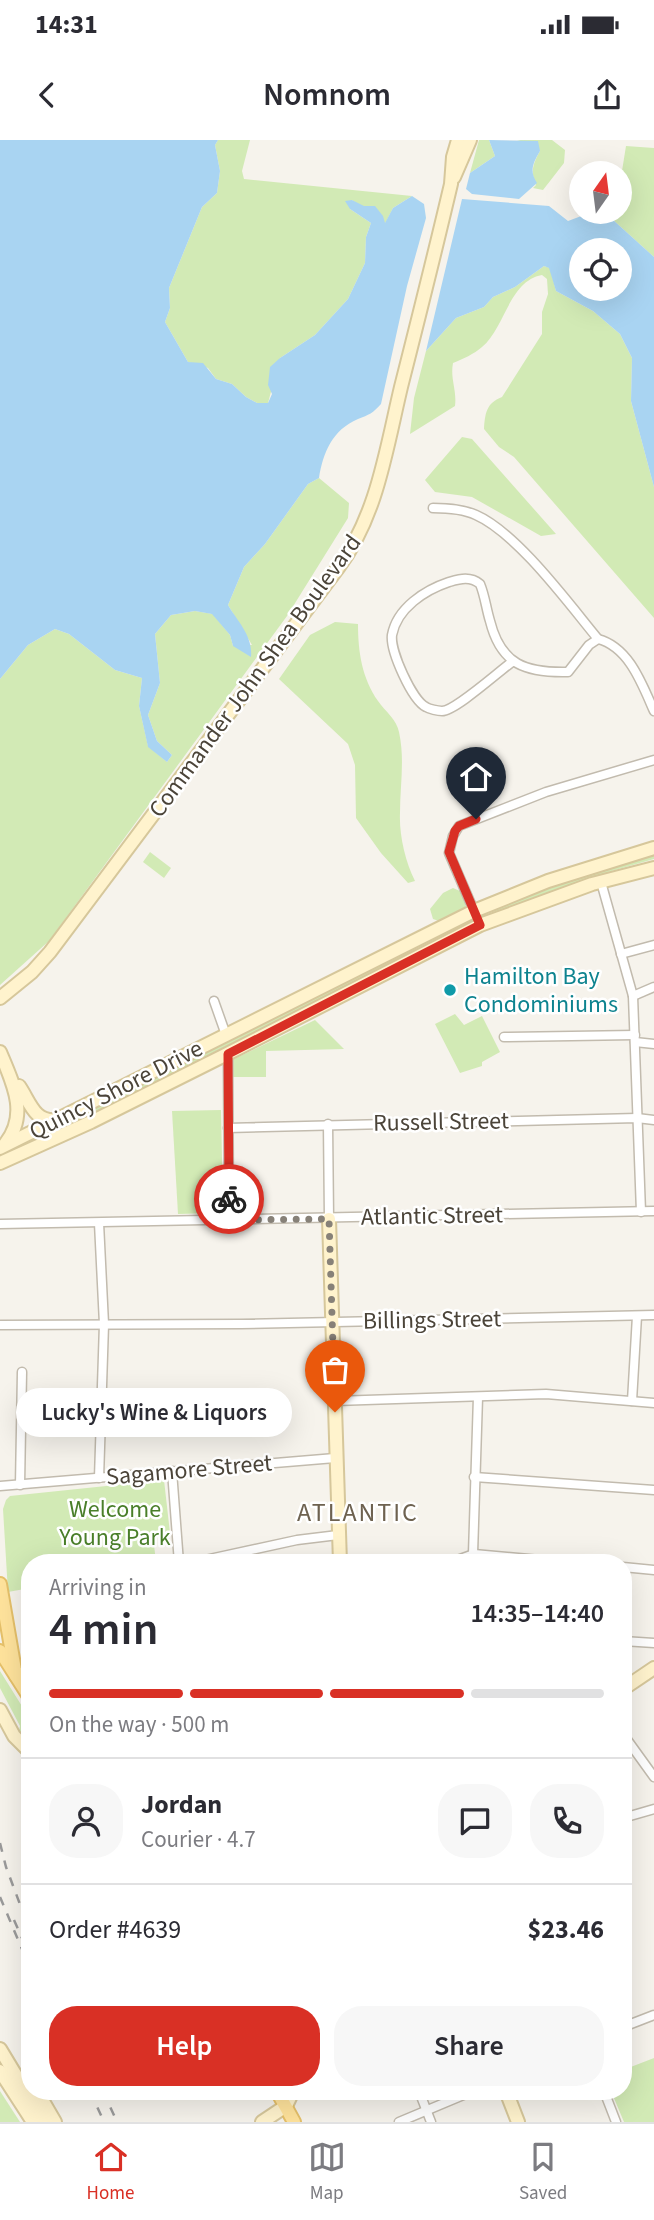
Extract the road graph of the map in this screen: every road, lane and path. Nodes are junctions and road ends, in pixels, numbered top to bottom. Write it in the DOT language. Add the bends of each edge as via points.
graph roads {
  1 [pos="458,140"];
  2 [pos="470,140"];
  3 [pos="451,184"];
  4 [pos="433,508"];
  5 [pos="598,639"];
  6 [pos="512,662"];
  7 [pos="654,710"];
  8 [pos="654,760"];
  9 [pos="654,848"];
  10 [pos="654,868"];
  11 [pos="601,882"];
  12 [pos="474,911"];
  13 [pos="480,925"];
  14 [pos="654,945"];
  15 [pos="621,954"];
  16 [pos="654,987"];
  17 [pos="633,996"];
  18 [pos="0,999"];
  19 [pos="214,1001"];
  20 [pos="226,1035"];
  21 [pos="504,1037"];
  22 [pos="635,1039"];
  23 [pos="654,1044"];
  24 [pos="0,1052"];
  25 [pos="228,1054"];
  26 [pos="7,1068"];
  27 [pos="637,1118"];
  28 [pos="60,1120"];
  29 [pos="654,1120"];
  30 [pos="328,1124"];
  31 [pos="228,1128"];
  32 [pos="1,1147"];
  33 [pos="0,1163"];
  34 [pos="654,1211"];
  35 [pos="641,1212"];
  36 [pos="329,1219"];
  37 [pos="229,1220"];
  38 [pos="99,1223"];
  39 [pos="0,1224"];
  40 [pos="654,1315"];
  41 [pos="637,1316"];
  42 [pos="332,1322"];
  43 [pos="104,1324"];
  44 [pos="0,1325"];
  45 [pos="22,1372"];
  46 [pos="478,1397"];
  47 [pos="335,1401"];
  48 [pos="632,1401"];
  49 [pos="654,1403"];
  50 [pos="335,1458"];
  51 [pos="172,1471"];
  52 [pos="474,1477"];
  53 [pos="99,1478"];
  54 [pos="20,1485"];
  55 [pos="0,1486"];
  56 [pos="654,1490"];
  57 [pos="338,1535"];
  58 [pos="178,1554"];
  59 [pos="232,1554"];
  60 [pos="339,1554"];
  61 [pos="473,1554"];
  62 [pos="632,1568"];
  63 [pos="654,1570"];
  64 [pos="0,1584"];
  65 [pos="632,1642"];
  66 [pos="654,1643"];
  67 [pos="1,1653"];
  68 [pos="654,1668"];
  69 [pos="21,1673"];
  70 [pos="16,1676"];
  71 [pos="632,1683"];
  72 [pos="21,1684"];
  73 [pos="0,1710"];
  74 [pos="21,1743"];
  75 [pos="632,1746"];
  76 [pos="654,1777"];
  77 [pos="654,1809"];
  78 [pos="632,1815"];
  79 [pos="654,2015"];
  80 [pos="632,2024"];
  81 [pos="0,2048"];
  82 [pos="0,2071"];
  83 [pos="21,2071"];
  84 [pos="21,2083"];
  85 [pos="31,2100"];
  86 [pos="42,2100"];
  87 [pos="282,2100"];
  88 [pos="289,2100"];
  89 [pos="423,2100"];
  90 [pos="451,2100"];
  91 [pos="509,2100"];
  92 [pos="607,2100"];
  93 [pos="286,2106"];
  94 [pos="427,2110"];
  95 [pos="33,2122"];
  96 [pos="44,2122"];
  97 [pos="55,2122"];
  98 [pos="262,2122"];
  99 [pos="294,2122"];
  100 [pos="399,2122"];
  101 [pos="431,2122"];
  102 [pos="518,2122"];
  103 [pos="616,2122"];
  1 -- 3 [label="main road"];
  2 -- 3 [label="main road"];
  3 -- 18 [label="main road, Commander John Shea Boulevard" via="363,530 50,952"];
  4 -- 5 [label="street" via="468,512 498,529"];
  5 -- 6 [label="street" via="568,672"];
  5 -- 7 [label="street" via="621,652"];
  6 -- 6 [label="street" via="492,629 480,584 469,578 421,595 401,616 392,637 412,692 426,707 442,711 455,707"];
  8 -- 12 [label="street" via="546,792 459,826 449,852"];
  9 -- 12 [label="main road, Quincy Shore Drive" via="548,881"];
  10 -- 11 [label="main road, Quincy Shore Drive"];
  11 -- 13 [label="main road, Quincy Shore Drive"];
  11 -- 15 [label="street"];
  12 -- 13 [label="street"];
  12 -- 20 [label="main road, Quincy Shore Drive"];
  13 -- 25 [label="main road, Quincy Shore Drive"];
  14 -- 15 [label="street"];
  15 -- 17 [label="street"];
  16 -- 17 [label="street"];
  17 -- 22 [label="street"];
  19 -- 20 [label="street"];
  20 -- 28 [label="main road, Quincy Shore Drive"];
  21 -- 22 [label="street"];
  22 -- 23 [label="street"];
  22 -- 27 [label="street"];
  24 -- 26 [label="main road"];
  25 -- 31 [label="street"];
  25 -- 33 [label="main road, Quincy Shore Drive"];
  26 -- 28 [label="main road" via="38,1117"];
  26 -- 32 [label="main road" via="19,1109 14,1133"];
  27 -- 29 [label="street, Russell Street"];
  27 -- 30 [label="street, Russell Street"];
  27 -- 35 [label="street"];
  28 -- 32 [label="main road, Quincy Shore Drive"];
  30 -- 31 [label="street, Russell Street"];
  30 -- 36 [label="street"];
  31 -- 37 [label="street"];
  34 -- 35 [label="street, Atlantic Street"];
  35 -- 36 [label="street, Atlantic Street"];
  36 -- 37 [label="street, Atlantic Street"];
  36 -- 42 [label="main road"];
  37 -- 38 [label="street, Atlantic Street"];
  38 -- 39 [label="street, Atlantic Street"];
  38 -- 43 [label="street"];
  40 -- 41 [label="street, Billings Street"];
  41 -- 42 [label="street, Billings Street"];
  41 -- 48 [label="street"];
  42 -- 43 [label="street, Billings Street"];
  42 -- 47 [label="main road"];
  43 -- 44 [label="street, Billings Street"];
  43 -- 53 [label="street"];
  45 -- 54 [label="street"];
  46 -- 47 [label="street"];
  46 -- 48 [label="street" via="546,1394"];
  46 -- 52 [label="street"];
  47 -- 50 [label="main road"];
  48 -- 49 [label="street"];
  50 -- 51 [label="street, Sagamore Street"];
  50 -- 57 [label="main road"];
  51 -- 53 [label="street, Sagamore Street"];
  51 -- 58 [label="street"];
  52 -- 56 [label="street"];
  52 -- 61 [label="street"];
  53 -- 54 [label="street, Sagamore Street"];
  54 -- 55 [label="street, Sagamore Street"];
  57 -- 59 [label="street"];
  57 -- 60 [label="main road"];
  62 -- 63 [label="street"];
  64 -- 70 [label="main road"];
  65 -- 66 [label="street"];
  67 -- 70 [label="main road"];
  68 -- 71 [label="main road"];
  69 -- 70 [label="street"];
  70 -- 72 [label="main road"];
  73 -- 74 [label="main road"];
  75 -- 76 [label="street"];
  77 -- 78 [label="street"];
  79 -- 80 [label="street"];
  81 -- 83 [label="main road"];
  81 -- 84 [label="main road"];
  82 -- 95 [label="main road"];
  85 -- 96 [label="main road"];
  86 -- 97 [label="main road"];
  87 -- 93 [label="main road"];
  88 -- 93 [label="main road"];
  89 -- 94 [label="street"];
  90 -- 94 [label="street"];
  91 -- 102 [label="main road"];
  92 -- 103 [label="street"];
  93 -- 98 [label="main road"];
  93 -- 99 [label="main road"];
  94 -- 100 [label="street"];
  94 -- 101 [label="street"];
}
